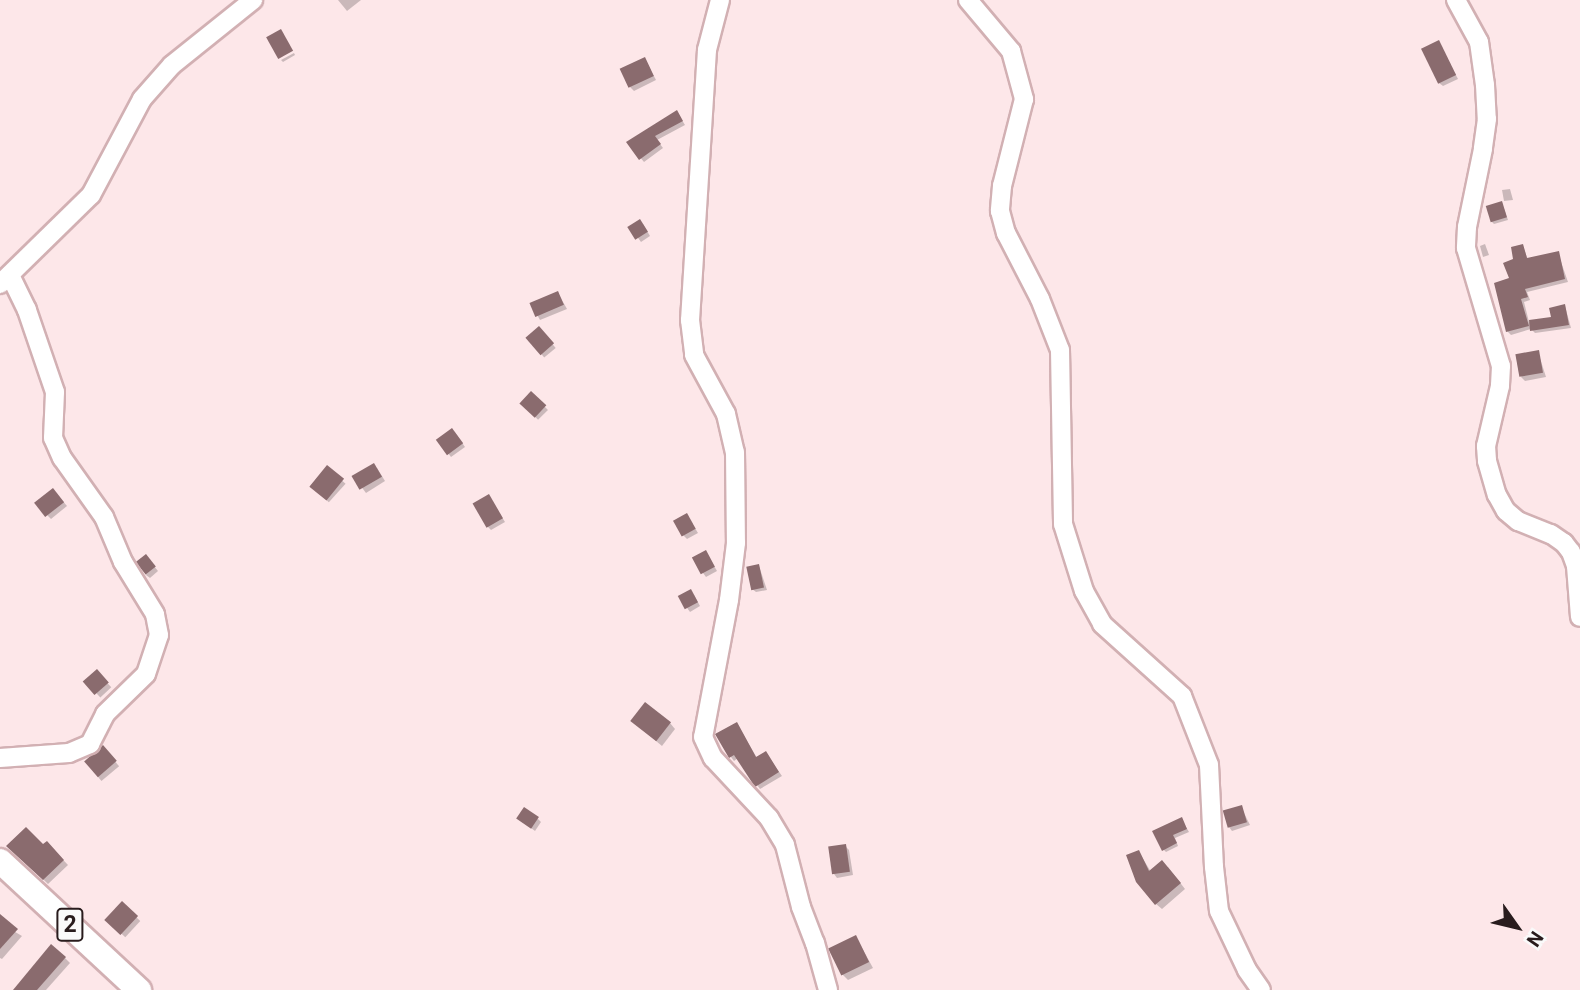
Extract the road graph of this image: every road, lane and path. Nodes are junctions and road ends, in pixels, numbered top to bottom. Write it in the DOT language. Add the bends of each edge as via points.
graph roads {
  1 [pos="253,0"];
  2 [pos="720,0"];
  3 [pos="968,0"];
  4 [pos="1456,0"];
  5 [pos="5,280"];
  6 [pos="1580,617"];
  7 [pos="0,758"];
  8 [pos="0,861"];
  9 [pos="139,990"];
  10 [pos="828,990"];
  11 [pos="1261,990"];
  1 -- 5 [label="street" via="172,65 142,99 90,195"];
  2 -- 10 [label="street" via="707,50 690,320 694,355 726,414 734,452 736,543 703,737 713,758 769,818 785,845"];
  3 -- 11 [label="street" via="1012,51 1024,99 1000,211 1060,351 1063,524 1084,592 1101,624 1182,696 1209,765 1219,911"];
  4 -- 6 [label="street" via="1479,42 1485,85 1487,119 1466,248 1501,366 1487,461 1506,511 1518,522 1551,534 1571,552"];
  5 -- 7 [label="street" via="27,310 55,392 53,438 104,517 123,562 156,614 159,635 146,674 105,715 90,744 56,755"];
  8 -- 9 [label="highway, 2"];
}
